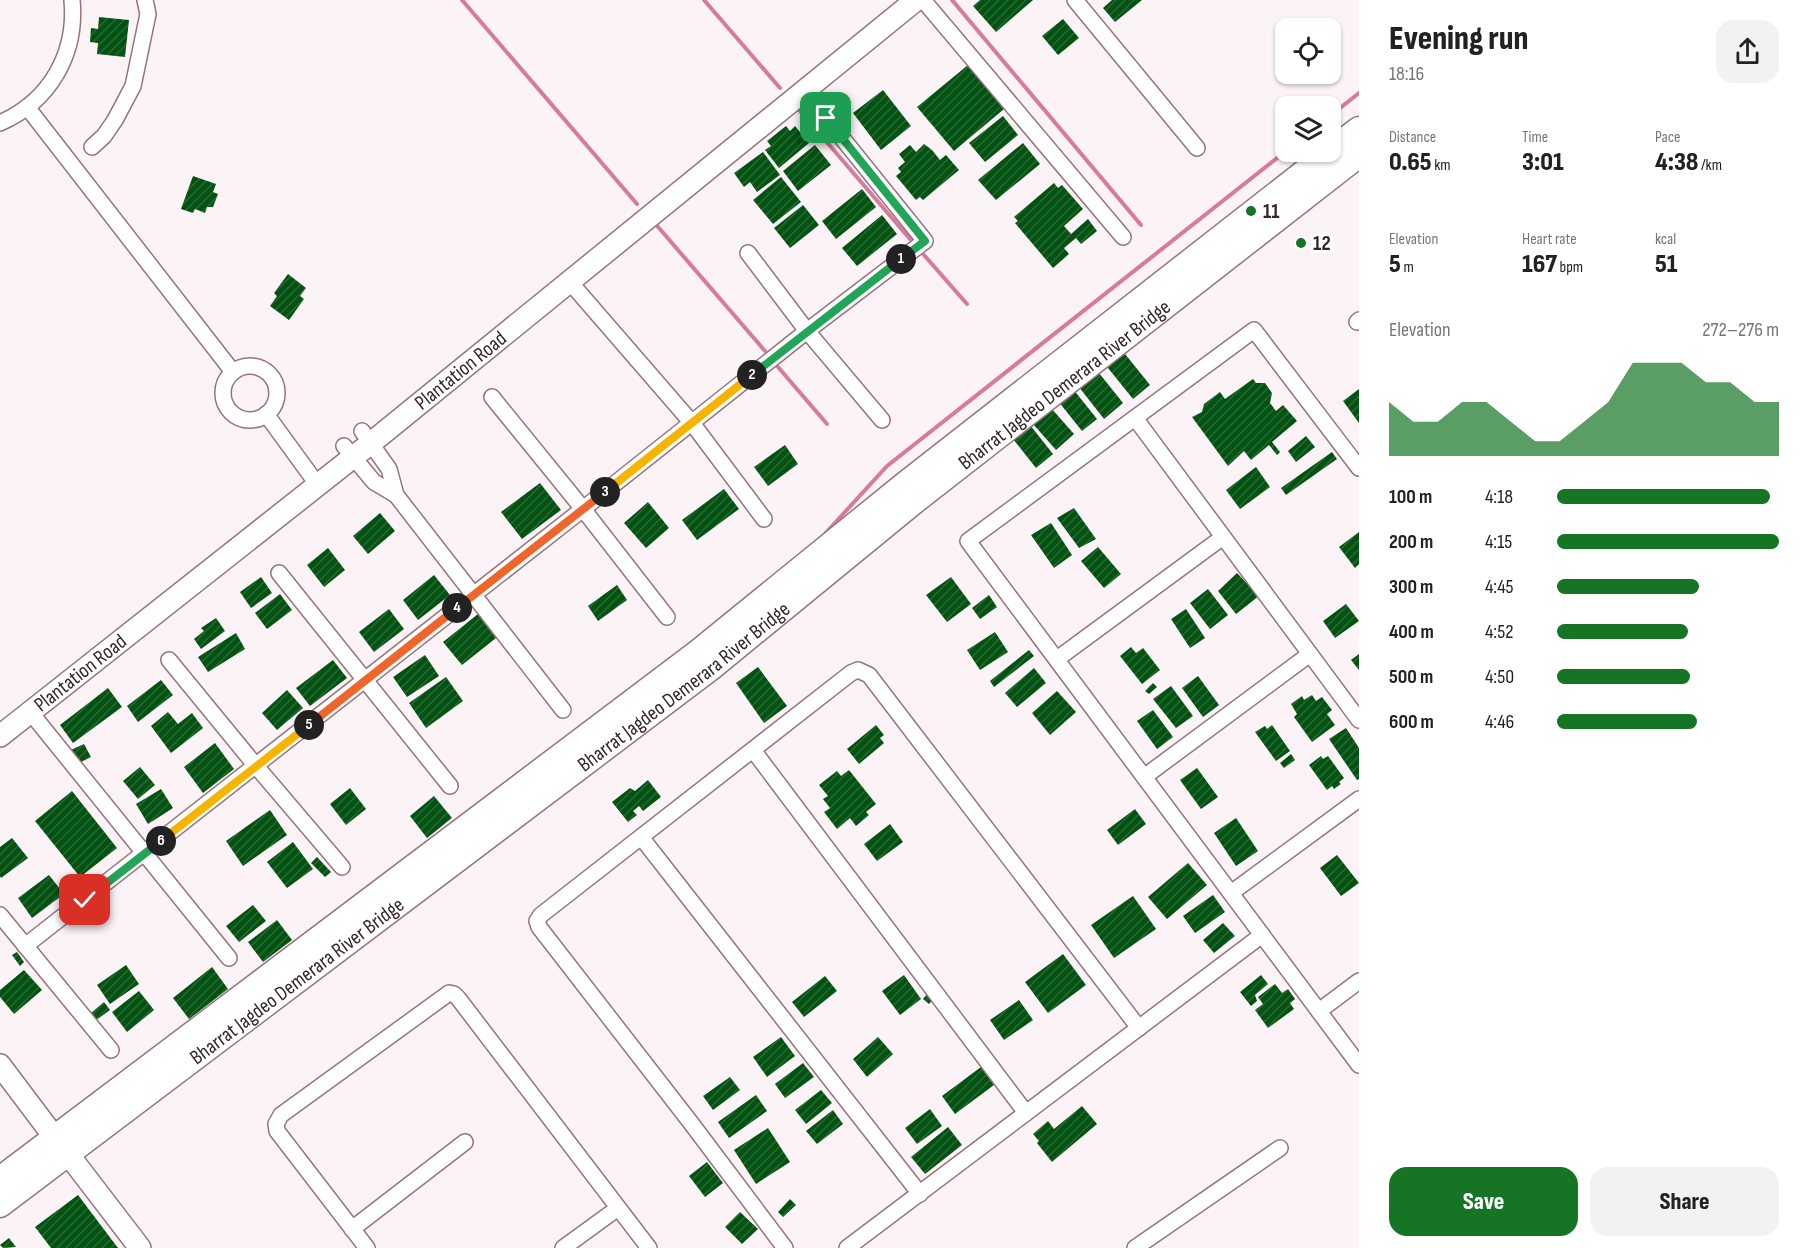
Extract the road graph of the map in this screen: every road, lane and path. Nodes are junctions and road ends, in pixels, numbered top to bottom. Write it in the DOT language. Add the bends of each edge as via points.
graph roads {
  1 [pos="72,0"];
  2 [pos="145,0"];
  3 [pos="894,0"];
  4 [pos="916,0"];
  5 [pos="923,0"];
  6 [pos="1075,0"];
  7 [pos="27,107"];
  8 [pos="826,118"];
  9 [pos="0,123"];
  10 [pos="1359,129"];
  11 [pos="1341,143"];
  12 [pos="92,147"];
  13 [pos="1197,148"];
  14 [pos="1359,155"];
  15 [pos="1316,162"];
  16 [pos="1123,237"];
  17 [pos="748,253"];
  18 [pos="569,281"];
  19 [pos="807,331"];
  20 [pos="233,372"];
  21 [pos="492,397"];
  22 [pos="266,414"];
  23 [pos="1135,418"];
  24 [pos="882,420"];
  25 [pos="692,423"];
  26 [pos="367,437"];
  27 [pos="349,451"];
  28 [pos="1359,468"];
  29 [pos="313,479"];
  30 [pos="396,495"];
  31 [pos="583,509"];
  32 [pos="764,519"];
  33 [pos="1223,537"];
  34 [pos="279,573"];
  35 [pos="473,596"];
  36 [pos="667,617"];
  37 [pos="1310,654"];
  38 [pos="1057,659"];
  39 [pos="170,660"];
  40 [pos="366,680"];
  41 [pos="563,710"];
  42 [pos="31,713"];
  43 [pos="0,719"];
  44 [pos="1359,720"];
  45 [pos="0,736"];
  46 [pos="753,750"];
  47 [pos="256,766"];
  48 [pos="1144,777"];
  49 [pos="450,786"];
  50 [pos="1359,799"];
  51 [pos="641,837"];
  52 [pos="144,854"];
  53 [pos="342,867"];
  54 [pos="1231,893"];
  55 [pos="0,915"];
  56 [pos="1262,935"];
  57 [pos="25,946"];
  58 [pos="229,958"];
  59 [pos="1359,981"];
  60 [pos="1318,1011"];
  61 [pos="1139,1028"];
  62 [pos="111,1050"];
  63 [pos="0,1065"];
  64 [pos="1359,1065"];
  65 [pos="1026,1113"];
  66 [pos="54,1137"];
  67 [pos="465,1142"];
  68 [pos="1280,1148"];
  69 [pos="0,1179"];
  70 [pos="920,1194"];
  71 [pos="0,1205"];
  72 [pos="618,1208"];
  73 [pos="352,1228"];
  74 [pos="140,1248"];
  75 [pos="367,1248"];
  76 [pos="563,1248"];
  77 [pos="649,1248"];
  78 [pos="785,1248"];
  79 [pos="847,1248"];
  80 [pos="1135,1248"];
  1 -- 7 [label="street" via="72,32 64,60 49,86"];
  2 -- 12 [label="street" via="148,14 133,86 115,120"];
  3 -- 26 [label="street, Plantation Road"];
  4 -- 18 [label="street, Plantation Road"];
  5 -- 16 [label="street"];
  6 -- 13 [label="street"];
  7 -- 9 [label="street"];
  7 -- 20 [label="street"];
  8 -- 19 [label="street" via="925,241"];
  10 -- 11 [label="main road, Bharrat Jagdeo Demerara River Bridge"];
  14 -- 66 [label="main road, Bharrat Jagdeo Demerara River Bridge" via="915,501 711,668"];
  15 -- 66 [label="main road, Bharrat Jagdeo Demerara River Bridge" via="905,484 730,627"];
  17 -- 19 [label="street"];
  18 -- 25 [label="street"];
  18 -- 26 [label="street, Plantation Road"];
  19 -- 24 [label="street"];
  19 -- 25 [label="street"];
  20 -- 22 [label="street" via="223,390 228,410 246,420"];
  20 -- 22 [label="street" via="253,366 271,376 276,396"];
  21 -- 31 [label="street"];
  22 -- 29 [label="street"];
  23 -- 28 [label="street" via="1254,330"];
  23 -- 33 [label="street"];
  23 -- 38 [label="street" via="968,541"];
  25 -- 31 [label="street"];
  25 -- 32 [label="street"];
  26 -- 27 [label="street, Plantation Road"];
  26 -- 30 [label="street" via="389,469"];
  27 -- 29 [label="street, Plantation Road"];
  27 -- 30 [label="street" via="374,482"];
  29 -- 42 [label="street, Plantation Road"];
  29 -- 43 [label="street, Plantation Road"];
  30 -- 35 [label="street"];
  31 -- 35 [label="street"];
  31 -- 36 [label="street"];
  33 -- 37 [label="street"];
  33 -- 38 [label="street"];
  34 -- 40 [label="street"];
  35 -- 40 [label="street"];
  35 -- 41 [label="street"];
  37 -- 44 [label="street"];
  37 -- 48 [label="street"];
  38 -- 48 [label="street"];
  39 -- 47 [label="street"];
  40 -- 47 [label="street"];
  40 -- 49 [label="street"];
  42 -- 45 [label="street, Plantation Road"];
  42 -- 52 [label="street"];
  46 -- 51 [label="street"];
  46 -- 61 [label="street" via="851,673 858,670 869,675"];
  46 -- 65 [label="street"];
  47 -- 52 [label="street"];
  47 -- 53 [label="street"];
  48 -- 54 [label="street"];
  50 -- 54 [label="street"];
  51 -- 70 [label="street"];
  51 -- 78 [label="street" via="541,915 538,927"];
  52 -- 57 [label="street"];
  52 -- 58 [label="street"];
  54 -- 56 [label="street"];
  55 -- 57 [label="street"];
  56 -- 60 [label="street"];
  56 -- 61 [label="street"];
  57 -- 62 [label="street"];
  59 -- 60 [label="street"];
  60 -- 64 [label="street"];
  61 -- 65 [label="street"];
  63 -- 66 [label="street"];
  65 -- 70 [label="street"];
  66 -- 69 [label="main road, Bharrat Jagdeo Demerara River Bridge"];
  66 -- 71 [label="main road, Bharrat Jagdeo Demerara River Bridge"];
  66 -- 74 [label="street"];
  67 -- 73 [label="street"];
  68 -- 80 [label="street"];
  70 -- 79 [label="street"];
  72 -- 73 [label="street" via="458,998 449,993 281,1115 276,1124 277,1131"];
  72 -- 76 [label="street"];
  72 -- 77 [label="street"];
  73 -- 75 [label="street"];
}
